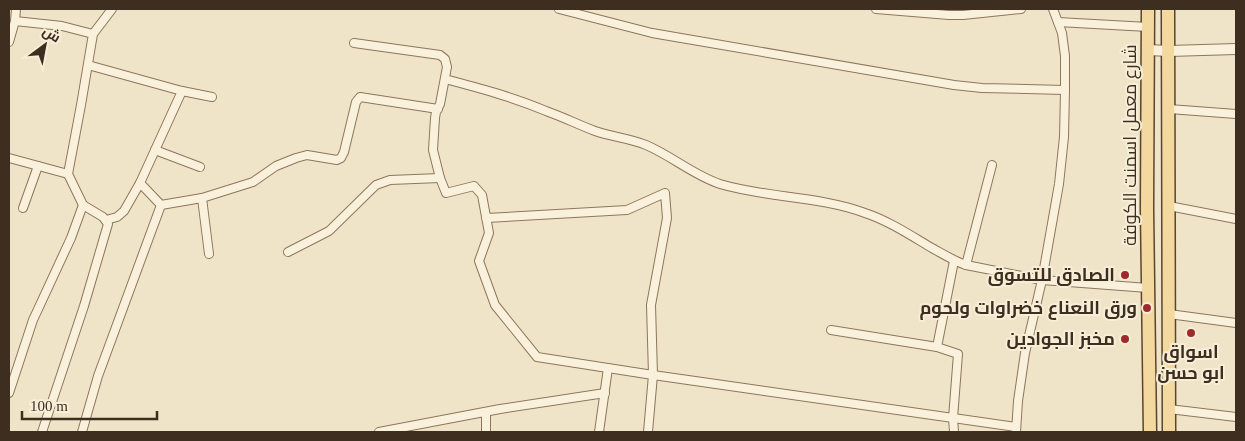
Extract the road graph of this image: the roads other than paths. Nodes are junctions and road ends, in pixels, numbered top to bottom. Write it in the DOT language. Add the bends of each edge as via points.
graph roads {
  1 [pos="16,9"];
  2 [pos="112,9"];
  3 [pos="559,9"];
  4 [pos="876,9"];
  5 [pos="1021,9"];
  6 [pos="1053,9"];
  7 [pos="1148,9"];
  8 [pos="1168,9"];
  9 [pos="587,12"];
  10 [pos="15,21"];
  11 [pos="1058,22"];
  12 [pos="1148,27"];
  13 [pos="93,34"];
  14 [pos="9,39"];
  15 [pos="354,43"];
  16 [pos="1236,49"];
  17 [pos="1148,50"];
  18 [pos="1169,51"];
  19 [pos="88,65"];
  20 [pos="445,79"];
  21 [pos="182,90"];
  22 [pos="1065,90"];
  23 [pos="212,97"];
  24 [pos="438,109"];
  25 [pos="1169,109"];
  26 [pos="1236,114"];
  27 [pos="155,150"];
  28 [pos="9,158"];
  29 [pos="992,165"];
  30 [pos="38,166"];
  31 [pos="200,167"];
  32 [pos="68,174"];
  33 [pos="440,178"];
  34 [pos="140,183"];
  35 [pos="202,198"];
  36 [pos="161,205"];
  37 [pos="83,206"];
  38 [pos="1169,206"];
  39 [pos="23,208"];
  40 [pos="486,218"];
  41 [pos="1236,219"];
  42 [pos="106,220"];
  43 [pos="288,252"];
  44 [pos="209,254"];
  45 [pos="954,261"];
  46 [pos="966,265"];
  47 [pos="1042,280"];
  48 [pos="1148,288"];
  49 [pos="1169,314"];
  50 [pos="1236,323"];
  51 [pos="831,330"];
  52 [pos="937,347"];
  53 [pos="608,368"];
  54 [pos="653,375"];
  55 [pos="9,393"];
  56 [pos="605,393"];
  57 [pos="1169,409"];
  58 [pos="486,412"];
  59 [pos="1236,417"];
  60 [pos="953,418"];
  61 [pos="1016,429"];
  62 [pos="42,432"];
  63 [pos="82,432"];
  64 [pos="379,432"];
  65 [pos="486,432"];
  66 [pos="599,432"];
  67 [pos="648,432"];
  68 [pos="954,432"];
  69 [pos="1150,432"];
  70 [pos="1169,432"];
  1 -- 10 [label="street"];
  2 -- 13 [label="street"];
  3 -- 9 [label="street"];
  4 -- 5 [label="street" via="963,15"];
  6 -- 11 [label="street"];
  7 -- 12 [label="main road, شارع معمل اسمنت الكوفة"];
  8 -- 18 [label="main road"];
  9 -- 22 [label="street" via="652,33 954,85"];
  10 -- 13 [label="street" via="62,26"];
  10 -- 14 [label="street"];
  11 -- 12 [label="street"];
  11 -- 22 [label="street" via="1064,44"];
  12 -- 17 [label="main road, شارع معمل اسمنت الكوفة"];
  13 -- 19 [label="street"];
  15 -- 20 [label="street" via="440,55 446,63"];
  16 -- 18 [label="street"];
  17 -- 18 [label="street"];
  17 -- 48 [label="main road, شارع معمل اسمنت الكوفة"];
  18 -- 25 [label="main road"];
  19 -- 21 [label="street"];
  19 -- 32 [label="street"];
  20 -- 24 [label="street"];
  20 -- 45 [label="street" via="496,93 596,131 647,145 721,184 840,205 865,213"];
  21 -- 23 [label="street"];
  21 -- 27 [label="street"];
  22 -- 47 [label="street" via="1062,161"];
  24 -- 33 [label="street" via="434,150"];
  24 -- 35 [label="street" via="360,97 339,159 307,155 296,158 276,166 253,182"];
  25 -- 26 [label="street"];
  25 -- 38 [label="main road"];
  27 -- 31 [label="street"];
  27 -- 34 [label="street"];
  28 -- 30 [label="street"];
  29 -- 46 [label="street"];
  30 -- 32 [label="street"];
  30 -- 39 [label="street"];
  32 -- 37 [label="street"];
  33 -- 40 [label="street" via="446,193 474,186 482,195"];
  33 -- 43 [label="street" via="390,180 376,185 329,231"];
  34 -- 36 [label="street"];
  34 -- 42 [label="street" via="124,211"];
  35 -- 36 [label="street"];
  35 -- 44 [label="street"];
  36 -- 63 [label="street" via="98,376"];
  37 -- 42 [label="street"];
  37 -- 55 [label="street" via="72,238 32,320"];
  38 -- 41 [label="street"];
  38 -- 49 [label="main road"];
  40 -- 53 [label="street" via="488,233 479,261 495,305 537,357"];
  40 -- 54 [label="street" via="627,210 665,193 667,218 651,305"];
  42 -- 62 [label="street" via="108,224 84,306"];
  45 -- 46 [label="street"];
  45 -- 52 [label="street"];
  46 -- 47 [label="street"];
  47 -- 48 [label="street"];
  47 -- 61 [label="street" via="1025,353"];
  48 -- 69 [label="main road, شارع معمل اسمنت الكوفة"];
  49 -- 50 [label="street"];
  49 -- 57 [label="main road"];
  51 -- 52 [label="street"];
  52 -- 60 [label="street" via="958,354"];
  53 -- 54 [label="street"];
  53 -- 56 [label="street"];
  54 -- 60 [label="street"];
  54 -- 67 [label="street"];
  56 -- 58 [label="street"];
  56 -- 66 [label="street"];
  57 -- 59 [label="street"];
  57 -- 70 [label="main road"];
  58 -- 64 [label="street"];
  58 -- 65 [label="street"];
  60 -- 61 [label="street"];
  60 -- 68 [label="street"];
}
